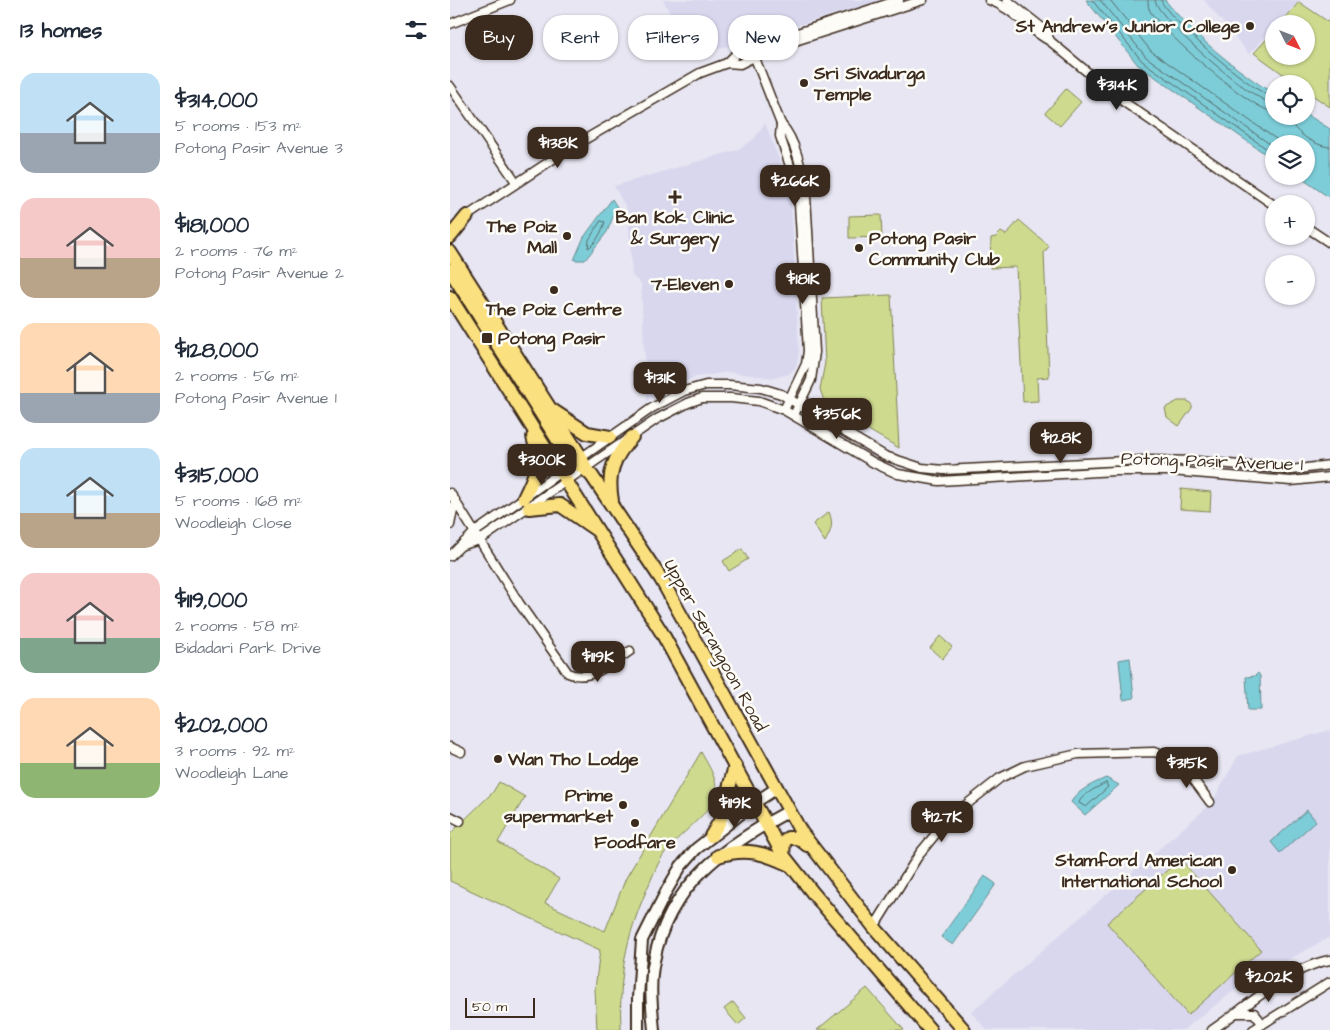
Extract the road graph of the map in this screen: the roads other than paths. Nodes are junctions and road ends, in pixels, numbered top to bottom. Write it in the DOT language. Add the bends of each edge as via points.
graph roads {
  1 [pos="510,0"];
  2 [pos="899,0"];
  3 [pos="923,0"];
  4 [pos="989,0"];
  5 [pos="1008,0"];
  6 [pos="450,24"];
  7 [pos="799,32"];
  8 [pos="799,39"];
  9 [pos="1050,41"];
  10 [pos="730,60"];
  11 [pos="750,60"];
  12 [pos="756,60"];
  13 [pos="727,63"];
  14 [pos="450,86"];
  15 [pos="781,124"];
  16 [pos="516,182"];
  17 [pos="1265,198"];
  18 [pos="467,216"];
  19 [pos="450,220"];
  20 [pos="1315,232"];
  21 [pos="450,237"];
  22 [pos="1330,243"];
  23 [pos="450,252"];
  24 [pos="450,270"];
  25 [pos="450,297"];
  26 [pos="450,312"];
  27 [pos="492,367"];
  28 [pos="790,398"];
  29 [pos="800,404"];
  30 [pos="548,408"];
  31 [pos="784,410"];
  32 [pos="794,415"];
  33 [pos="529,423"];
  34 [pos="610,437"];
  35 [pos="632,437"];
  36 [pos="580,463"];
  37 [pos="1330,465"];
  38 [pos="564,477"];
  39 [pos="1330,477"];
  40 [pos="450,493"];
  41 [pos="455,500"];
  42 [pos="527,503"];
  43 [pos="612,506"];
  44 [pos="450,525"];
  45 [pos="597,530"];
  46 [pos="475,532"];
  47 [pos="480,540"];
  48 [pos="461,545"];
  49 [pos="450,556"];
  50 [pos="630,651"];
  51 [pos="450,747"];
  52 [pos="461,752"];
  53 [pos="735,766"];
  54 [pos="776,788"];
  55 [pos="1210,802"];
  56 [pos="754,803"];
  57 [pos="789,810"];
  58 [pos="450,816"];
  59 [pos="460,821"];
  60 [pos="765,824"];
  61 [pos="711,836"];
  62 [pos="814,851"];
  63 [pos="783,855"];
  64 [pos="718,856"];
  65 [pos="792,866"];
  66 [pos="874,927"];
  67 [pos="1330,960"];
  68 [pos="1330,982"];
  69 [pos="1235,1013"];
  70 [pos="1262,1023"];
  71 [pos="638,1030"];
  72 [pos="654,1030"];
  73 [pos="930,1030"];
  74 [pos="964,1030"];
  75 [pos="1212,1030"];
  76 [pos="1253,1030"];
  1 -- 6 [label="street"];
  2 -- 7 [label="street"];
  3 -- 8 [label="street"];
  4 -- 9 [label="street" via="1008,9"];
  5 -- 9 [label="street" via="1045,30"];
  9 -- 17 [label="street" via="1121,100"];
  10 -- 13 [label="street"];
  11 -- 13 [label="street" via="740,64"];
  12 -- 15 [label="street"];
  13 -- 16 [label="street" via="700,73 650,101"];
  14 -- 16 [label="street"];
  15 -- 28 [label="street" via="780,136 799,204 808,351 806,364"];
  15 -- 29 [label="street" via="787,130 803,177 812,261 816,352 811,380"];
  16 -- 18 [label="street"];
  18 -- 19 [label="main road"];
  18 -- 21 [label="main road"];
  20 -- 22 [label="street"];
  23 -- 30 [label="main road"];
  24 -- 36 [label="main road, Upper Serangoon Road"];
  25 -- 27 [label="main road"];
  26 -- 27 [label="main road"];
  27 -- 33 [label="main road"];
  28 -- 29 [label="street, Potong Pasir Avenue 1"];
  28 -- 31 [label="street"];
  28 -- 34 [label="street, Potong Pasir Avenue 1" via="761,388 706,385 667,399"];
  29 -- 32 [label="street"];
  29 -- 37 [label="street, Potong Pasir Avenue 1" via="885,456 922,468 944,470 1172,460 1291,470"];
  30 -- 34 [label="main road" via="587,433"];
  30 -- 36 [label="main road"];
  31 -- 32 [label="street, Potong Pasir Avenue 1"];
  31 -- 35 [label="street, Potong Pasir Avenue 1" via="744,398 702,398 670,412"];
  32 -- 39 [label="street, Potong Pasir Avenue 1" via="898,474 930,480 1171,471 1291,481"];
  33 -- 38 [label="main road"];
  33 -- 42 [label="main road" via="538,458"];
  34 -- 36 [label="street, Potong Pasir Avenue 1"];
  35 -- 36 [label="street, Potong Pasir Avenue 1"];
  35 -- 43 [label="main road" via="611,468"];
  36 -- 38 [label="street, Potong Pasir Avenue 1"];
  36 -- 38 [label="street, Potong Pasir Avenue 1"];
  36 -- 43 [label="main road, Upper Serangoon Road"];
  38 -- 42 [label="street"];
  38 -- 42 [label="street"];
  38 -- 45 [label="main road"];
  40 -- 41 [label="street"];
  41 -- 44 [label="street"];
  41 -- 46 [label="street"];
  42 -- 45 [label="main road" via="560,506"];
  42 -- 46 [label="street"];
  42 -- 47 [label="street"];
  43 -- 54 [label="main road, Upper Serangoon Road" via="661,579"];
  45 -- 53 [label="main road" via="662,632"];
  46 -- 47 [label="street"];
  46 -- 48 [label="street"];
  47 -- 48 [label="street"];
  47 -- 50 [label="street" via="568,673 581,677 591,674"];
  48 -- 49 [label="street"];
  51 -- 52 [label="street"];
  53 -- 56 [label="main road"];
  53 -- 61 [label="main road" via="720,821"];
  54 -- 56 [label="street"];
  54 -- 57 [label="main road, Upper Serangoon Road"];
  55 -- 66 [label="street" via="1182,764 1154,752 1078,754 1025,766 1000,778 948,819 920,853"];
  56 -- 60 [label="main road"];
  56 -- 61 [label="street"];
  57 -- 60 [label="street"];
  57 -- 62 [label="main road, Upper Serangoon Road"];
  58 -- 59 [label="street"];
  60 -- 63 [label="main road"];
  60 -- 64 [label="street"];
  61 -- 71 [label="street" via="682,866 642,940"];
  62 -- 63 [label="main road" via="793,837 784,842"];
  62 -- 66 [label="main road, Upper Serangoon Road"];
  63 -- 65 [label="main road"];
  64 -- 65 [label="main road" via="734,850 748,851 766,854"];
  64 -- 72 [label="street" via="686,886 659,941 653,962"];
  65 -- 73 [label="main road"];
  66 -- 74 [label="main road, Upper Serangoon Road"];
  67 -- 69 [label="street" via="1284,980"];
  68 -- 70 [label="street"];
  69 -- 70 [label="street" via="1254,1013"];
  69 -- 75 [label="street"];
  70 -- 76 [label="street"];
}
